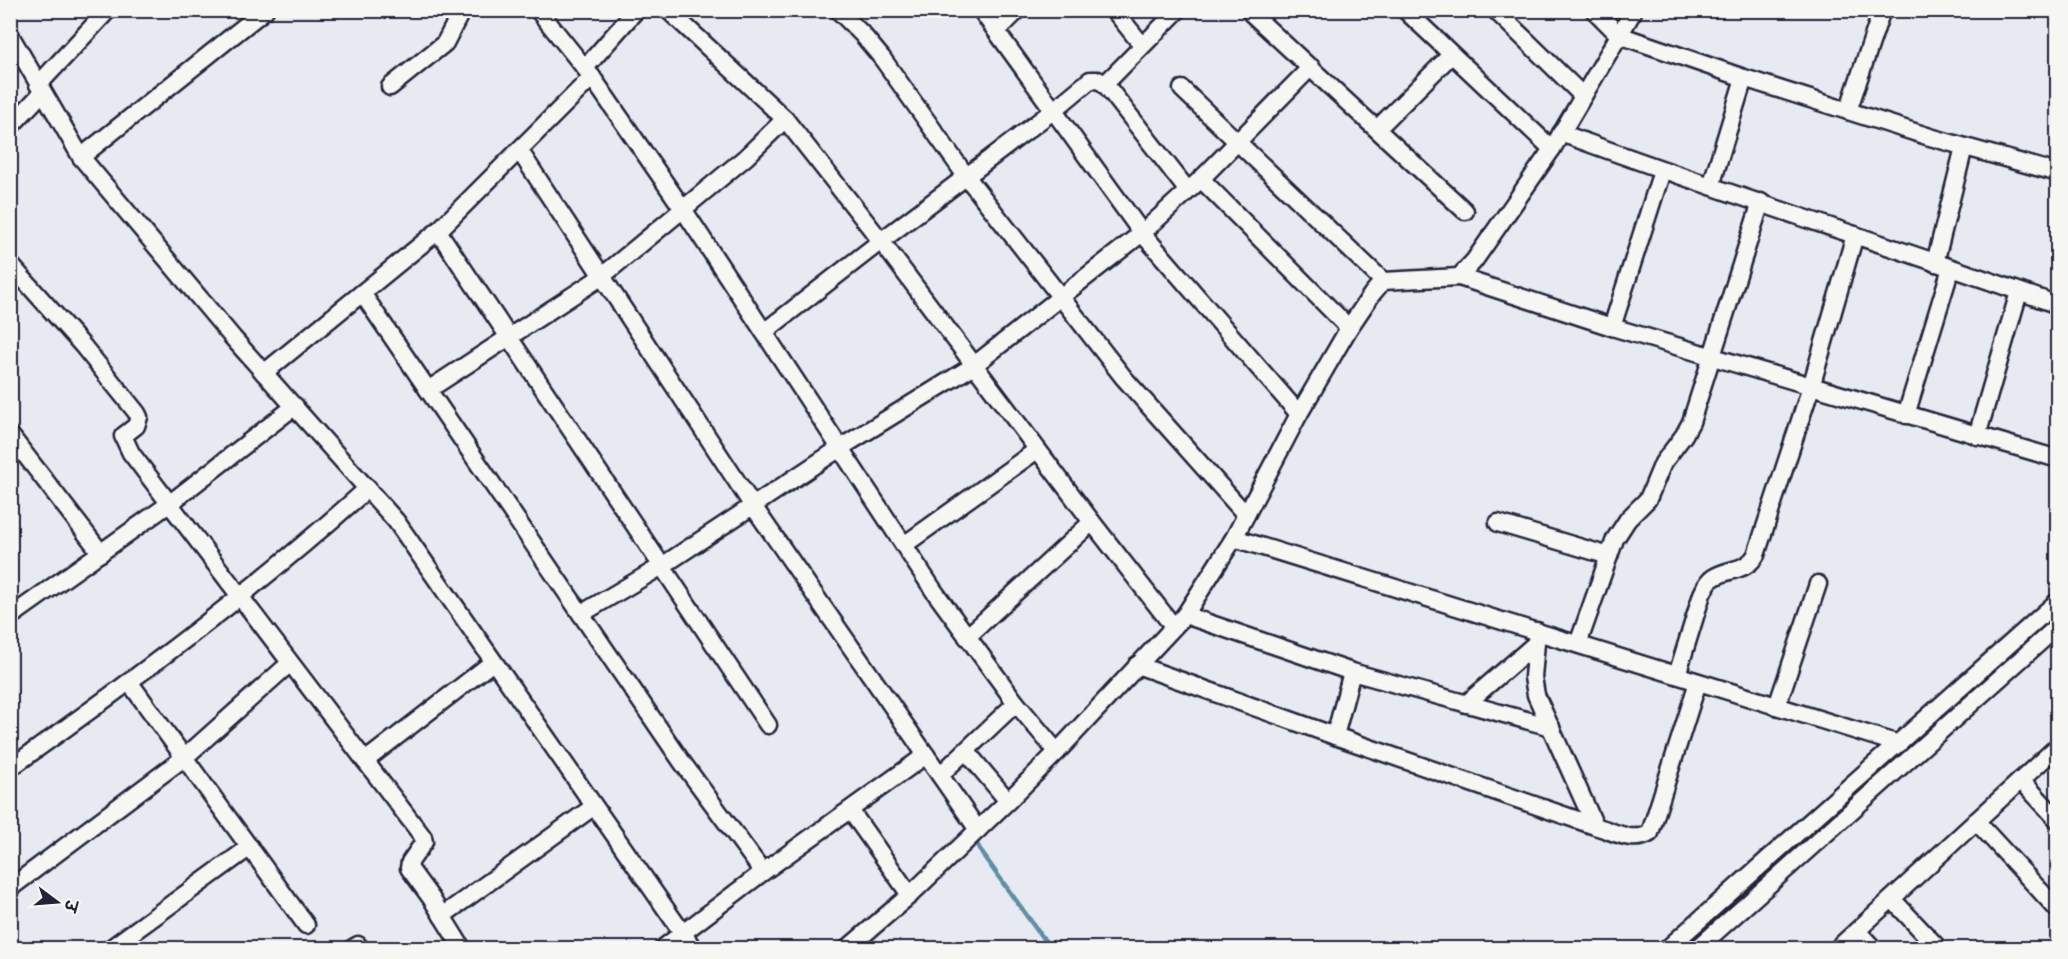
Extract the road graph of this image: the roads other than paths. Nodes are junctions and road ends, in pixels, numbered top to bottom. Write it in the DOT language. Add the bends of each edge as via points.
graph roads {
  1 [pos="108,10"];
  2 [pos="265,10"];
  3 [pos="462,10"];
  4 [pos="538,10"];
  5 [pos="636,10"];
  6 [pos="668,10"];
  7 [pos="838,10"];
  8 [pos="981,10"];
  9 [pos="1018,10"];
  10 [pos="1114,10"];
  11 [pos="1178,10"];
  12 [pos="1405,10"];
  13 [pos="1495,10"];
  14 [pos="1594,10"];
  15 [pos="1634,10"];
  16 [pos="1882,10"];
  17 [pos="1251,13"];
  18 [pos="996,31"];
  19 [pos="10,35"];
  20 [pos="1619,35"];
  21 [pos="1142,45"];
  22 [pos="1451,55"];
  23 [pos="1311,67"];
  24 [pos="588,72"];
  25 [pos="1744,78"];
  26 [pos="1105,84"];
  27 [pos="390,87"];
  28 [pos="40,89"];
  29 [pos="1182,89"];
  30 [pos="1583,96"];
  31 [pos="1054,110"];
  32 [pos="1848,111"];
  33 [pos="786,119"];
  34 [pos="10,127"];
  35 [pos="1377,129"];
  36 [pos="1561,133"];
  37 [pos="1237,142"];
  38 [pos="1964,147"];
  39 [pos="1552,149"];
  40 [pos="519,150"];
  41 [pos="81,157"];
  42 [pos="1662,171"];
  43 [pos="2058,172"];
  44 [pos="966,176"];
  45 [pos="1201,179"];
  46 [pos="1712,186"];
  47 [pos="1188,191"];
  48 [pos="1761,202"];
  49 [pos="683,209"];
  50 [pos="1465,211"];
  51 [pos="438,231"];
  52 [pos="1142,233"];
  53 [pos="1855,235"];
  54 [pos="881,241"];
  55 [pos="10,264"];
  56 [pos="1943,265"];
  57 [pos="601,277"];
  58 [pos="1459,277"];
  59 [pos="1383,281"];
  60 [pos="2019,292"];
  61 [pos="362,293"];
  62 [pos="1060,296"];
  63 [pos="2058,305"];
  64 [pos="1612,327"];
  65 [pos="1349,328"];
  66 [pos="764,332"];
  67 [pos="509,337"];
  68 [pos="1711,357"];
  69 [pos="973,366"];
  70 [pos="264,373"];
  71 [pos="1811,387"];
  72 [pos="428,390"];
  73 [pos="295,406"];
  74 [pos="1299,414"];
  75 [pos="1906,415"];
  76 [pos="10,435"];
  77 [pos="1977,436"];
  78 [pos="840,448"];
  79 [pos="1036,450"];
  80 [pos="2058,459"];
  81 [pos="368,489"];
  82 [pos="169,504"];
  83 [pos="753,506"];
  84 [pos="1246,514"];
  85 [pos="1092,522"];
  86 [pos="1498,523"];
  87 [pos="1234,538"];
  88 [pos="904,545"];
  89 [pos="101,553"];
  90 [pos="1609,556"];
  91 [pos="662,566"];
  92 [pos="1818,584"];
  93 [pos="240,598"];
  94 [pos="2058,601"];
  95 [pos="581,614"];
  96 [pos="10,617"];
  97 [pos="1179,620"];
  98 [pos="2032,624"];
  99 [pos="2058,626"];
  100 [pos="967,637"];
  101 [pos="2045,637"];
  102 [pos="1536,638"];
  103 [pos="1578,644"];
  104 [pos="493,662"];
  105 [pos="290,663"];
  106 [pos="1137,665"];
  107 [pos="1352,672"];
  108 [pos="1677,675"];
  109 [pos="1698,682"];
  110 [pos="130,683"];
  111 [pos="1016,703"];
  112 [pos="1466,704"];
  113 [pos="1777,706"];
  114 [pos="768,725"];
  115 [pos="1551,727"];
  116 [pos="1335,736"];
  117 [pos="1899,744"];
  118 [pos="2058,746"];
  119 [pos="966,751"];
  120 [pos="1057,752"];
  121 [pos="926,755"];
  122 [pos="185,756"];
  123 [pos="365,761"];
  124 [pos="10,768"];
  125 [pos="940,775"];
  126 [pos="2021,780"];
  127 [pos="1008,801"];
  128 [pos="594,807"];
  129 [pos="850,810"];
  130 [pos="2058,820"];
  131 [pos="1976,821"];
  132 [pos="1595,826"];
  133 [pos="978,830"];
  134 [pos="250,847"];
  135 [pos="763,872"];
  136 [pos="10,888"];
  137 [pos="910,895"];
  138 [pos="1892,899"];
  139 [pos="2058,910"];
  140 [pos="442,916"];
  141 [pos="306,925"];
  142 [pos="1857,931"];
  143 [pos="682,934"];
  144 [pos="111,948"];
  145 [pos="462,948"];
  146 [pos="663,948"];
  147 [pos="693,948"];
  148 [pos="848,948"];
  149 [pos="1668,948"];
  150 [pos="1698,948"];
  151 [pos="1838,948"];
  152 [pos="1873,948"];
  153 [pos="1938,948"];
  1 -- 28 [label="street"];
  2 -- 41 [label="street"];
  3 -- 27 [label="street" via="445,43"];
  4 -- 24 [label="street"];
  5 -- 24 [label="street"];
  6 -- 33 [label="street"];
  7 -- 44 [label="street" via="882,58"];
  8 -- 18 [label="street"];
  9 -- 18 [label="street"];
  10 -- 21 [label="street"];
  11 -- 21 [label="street"];
  12 -- 22 [label="street"];
  13 -- 30 [label="street"];
  14 -- 20 [label="street"];
  15 -- 20 [label="street"];
  16 -- 32 [label="street"];
  17 -- 23 [label="street"];
  18 -- 31 [label="street"];
  19 -- 28 [label="street"];
  20 -- 25 [label="street"];
  20 -- 30 [label="street"];
  21 -- 26 [label="street"];
  22 -- 35 [label="street"];
  22 -- 39 [label="street"];
  23 -- 35 [label="street"];
  23 -- 37 [label="street"];
  24 -- 40 [label="street"];
  24 -- 49 [label="street"];
  25 -- 32 [label="street"];
  25 -- 46 [label="street"];
  26 -- 31 [label="street" via="1090,80"];
  26 -- 47 [label="street"];
  28 -- 34 [label="street"];
  28 -- 41 [label="street"];
  29 -- 37 [label="street"];
  30 -- 36 [label="street"];
  31 -- 44 [label="street"];
  31 -- 52 [label="street"];
  32 -- 38 [label="street"];
  33 -- 49 [label="street"];
  33 -- 54 [label="street"];
  35 -- 50 [label="street"];
  36 -- 39 [label="street"];
  36 -- 42 [label="street"];
  37 -- 45 [label="street"];
  37 -- 59 [label="street"];
  38 -- 43 [label="street"];
  38 -- 56 [label="street"];
  39 -- 58 [label="street"];
  40 -- 51 [label="street"];
  40 -- 57 [label="street"];
  41 -- 70 [label="street"];
  42 -- 46 [label="street"];
  42 -- 64 [label="street"];
  44 -- 54 [label="street"];
  44 -- 62 [label="street"];
  45 -- 47 [label="street"];
  45 -- 65 [label="street"];
  46 -- 48 [label="street"];
  47 -- 52 [label="street"];
  48 -- 53 [label="street"];
  48 -- 68 [label="street"];
  49 -- 57 [label="street"];
  49 -- 66 [label="street"];
  51 -- 61 [label="street"];
  51 -- 67 [label="street"];
  52 -- 62 [label="street"];
  52 -- 74 [label="street"];
  53 -- 56 [label="street"];
  53 -- 71 [label="street"];
  54 -- 66 [label="street"];
  54 -- 69 [label="street"];
  55 -- 82 [label="street" via="137,413 139,421 123,436 124,440"];
  56 -- 60 [label="street"];
  56 -- 75 [label="street"];
  57 -- 67 [label="street"];
  57 -- 83 [label="street"];
  58 -- 59 [label="street"];
  58 -- 64 [label="street"];
  59 -- 65 [label="street"];
  60 -- 63 [label="street"];
  60 -- 77 [label="street"];
  61 -- 70 [label="street"];
  61 -- 72 [label="street"];
  62 -- 69 [label="street"];
  62 -- 84 [label="street" via="1124,378"];
  64 -- 68 [label="street"];
  65 -- 74 [label="street"];
  66 -- 78 [label="street"];
  67 -- 72 [label="street"];
  67 -- 91 [label="street"];
  68 -- 71 [label="street"];
  68 -- 90 [label="street" via="1687,429 1668,454 1648,499 1622,526"];
  69 -- 78 [label="street"];
  69 -- 79 [label="street"];
  70 -- 73 [label="street"];
  71 -- 75 [label="street"];
  71 -- 108 [label="street" via="1756,555 1745,567 1713,578 1707,585"];
  72 -- 95 [label="street"];
  73 -- 81 [label="street"];
  73 -- 82 [label="street"];
  74 -- 84 [label="street"];
  75 -- 77 [label="street"];
  76 -- 89 [label="street"];
  77 -- 80 [label="street"];
  78 -- 83 [label="street"];
  78 -- 88 [label="street"];
  79 -- 85 [label="street"];
  79 -- 88 [label="street"];
  81 -- 93 [label="street"];
  81 -- 104 [label="street" via="396,521"];
  82 -- 89 [label="street"];
  82 -- 93 [label="street"];
  83 -- 91 [label="street"];
  83 -- 121 [label="street"];
  84 -- 87 [label="street"];
  85 -- 97 [label="street"];
  85 -- 100 [label="street"];
  86 -- 90 [label="street"];
  87 -- 97 [label="street"];
  87 -- 102 [label="street"];
  88 -- 100 [label="street"];
  89 -- 96 [label="street"];
  90 -- 103 [label="street"];
  91 -- 95 [label="street"];
  91 -- 114 [label="street"];
  92 -- 113 [label="street"];
  93 -- 105 [label="street"];
  93 -- 110 [label="street"];
  94 -- 98 [label="street"];
  95 -- 135 [label="street"];
  97 -- 106 [label="street"];
  97 -- 107 [label="street"];
  98 -- 101 [label="street"];
  98 -- 117 [label="street"];
  99 -- 101 [label="street"];
  100 -- 111 [label="street"];
  101 -- 150 [label="street"];
  102 -- 103 [label="street"];
  102 -- 112 [label="street"];
  102 -- 115 [label="street" via="1536,695"];
  103 -- 108 [label="street"];
  104 -- 123 [label="street"];
  104 -- 128 [label="street"];
  105 -- 122 [label="street"];
  105 -- 123 [label="street"];
  106 -- 116 [label="street"];
  106 -- 120 [label="street"];
  107 -- 112 [label="street"];
  107 -- 116 [label="street"];
  108 -- 109 [label="street"];
  109 -- 113 [label="street"];
  109 -- 132 [label="street" via="1650,833 1642,838 1629,837"];
  110 -- 122 [label="street"];
  110 -- 124 [label="street"];
  111 -- 119 [label="street"];
  111 -- 120 [label="street"];
  112 -- 115 [label="street"];
  113 -- 117 [label="street"];
  115 -- 132 [label="street"];
  116 -- 132 [label="street"];
  117 -- 149 [label="street"];
  118 -- 126 [label="street"];
  119 -- 125 [label="street"];
  119 -- 127 [label="street"];
  120 -- 127 [label="street"];
  121 -- 125 [label="street"];
  121 -- 129 [label="street"];
  122 -- 134 [label="street"];
  122 -- 136 [label="street"];
  123 -- 140 [label="street" via="423,837 410,868"];
  125 -- 133 [label="street"];
  126 -- 130 [label="street"];
  126 -- 131 [label="street"];
  127 -- 133 [label="street"];
  128 -- 140 [label="street"];
  128 -- 143 [label="street"];
  129 -- 135 [label="street"];
  129 -- 137 [label="street"];
  131 -- 138 [label="street"];
  131 -- 139 [label="street"];
  133 -- 137 [label="street"];
  134 -- 141 [label="street"];
  134 -- 144 [label="street"];
  135 -- 143 [label="street"];
  137 -- 148 [label="street"];
  138 -- 142 [label="street"];
  138 -- 153 [label="street"];
  140 -- 145 [label="street"];
  142 -- 151 [label="street"];
  142 -- 152 [label="street"];
  143 -- 146 [label="street"];
  143 -- 147 [label="street"];
}
